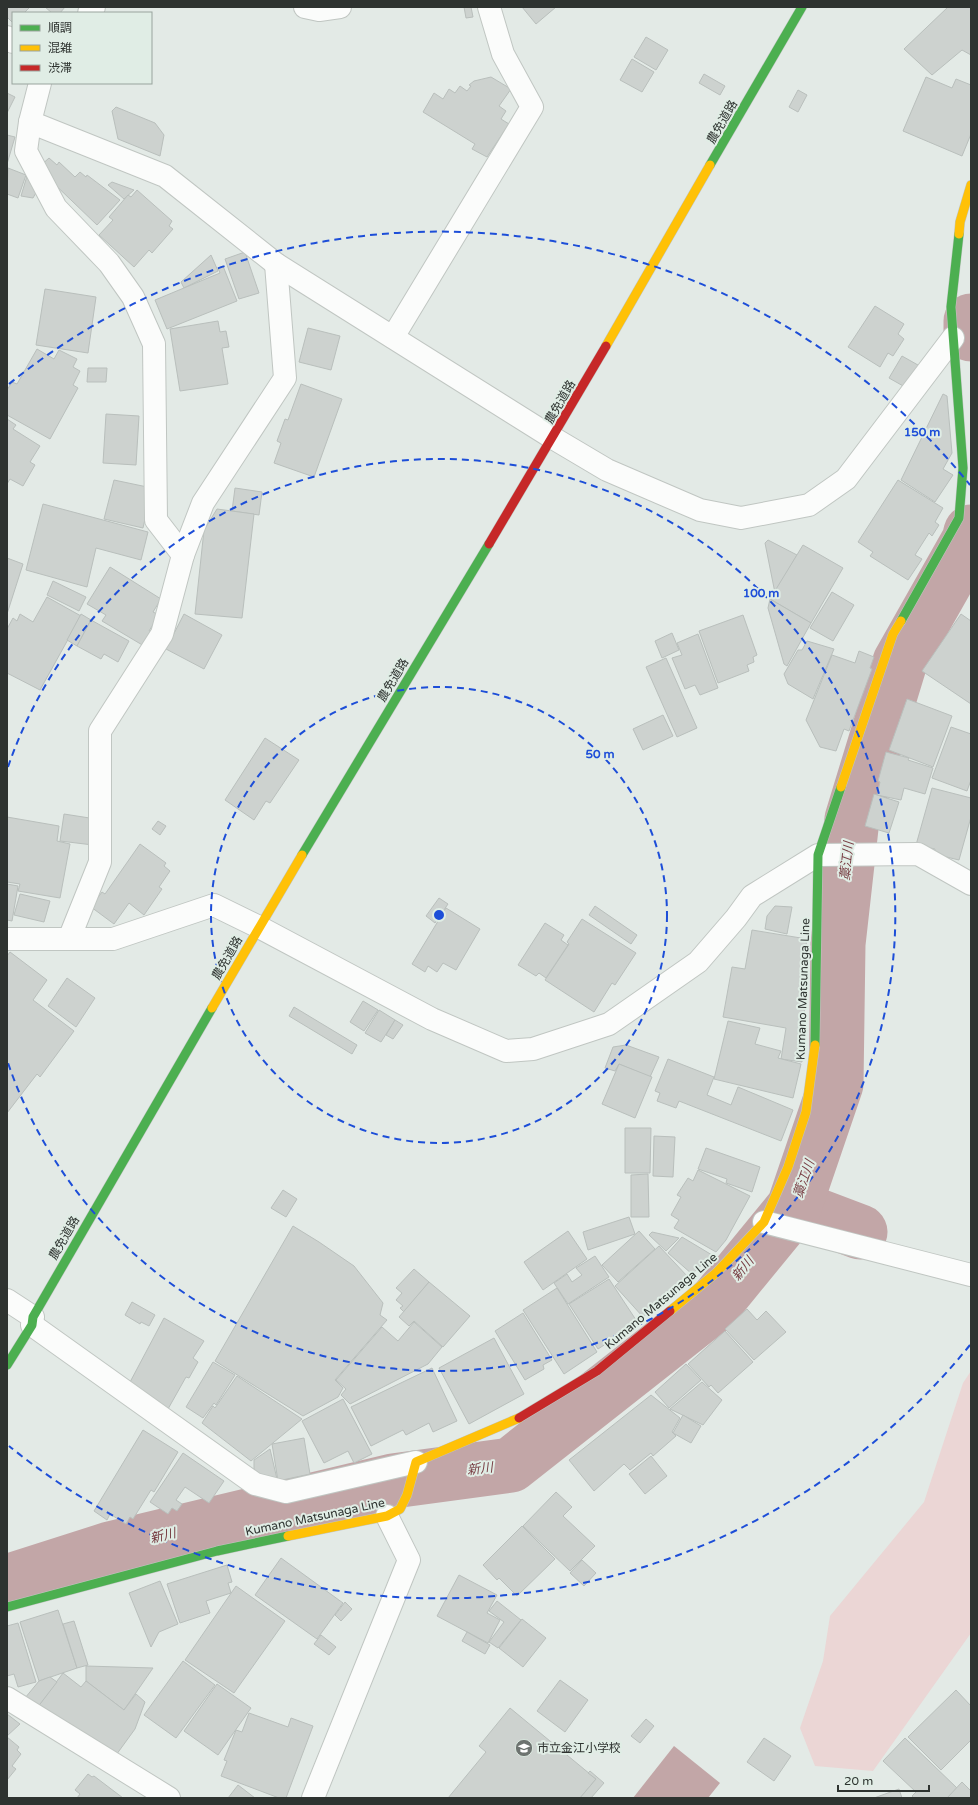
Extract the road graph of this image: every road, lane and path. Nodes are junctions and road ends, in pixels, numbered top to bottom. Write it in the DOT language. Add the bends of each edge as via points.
graph roads {
  1 [pos="305,7"];
  2 [pos="340,7"];
  3 [pos="489,7"];
  4 [pos="802,7"];
  5 [pos="40,84"];
  6 [pos="30,122"];
  7 [pos="971,185"];
  8 [pos="276,264"];
  9 [pos="393,337"];
  10 [pos="953,338"];
  11 [pos="553,438"];
  12 [pos="966,495"];
  13 [pos="183,555"];
  14 [pos="837,855"];
  15 [pos="971,884"];
  16 [pos="259,927"];
  17 [pos="7,939"];
  18 [pos="69,939"];
  19 [pos="764,1222"];
  20 [pos="971,1275"];
  21 [pos="7,1300"];
  22 [pos="32,1321"];
  23 [pos="7,1365"];
  24 [pos="414,1466"];
  25 [pos="387,1516"];
  26 [pos="7,1607"];
  27 [pos="7,1698"];
  28 [pos="169,1798"];
  29 [pos="313,1798"];
  1 -- 2 [label="street" via="319,10"];
  3 -- 9 [label="street" via="503,54 532,107"];
  4 -- 11 [label="main road, 農免道路"];
  5 -- 6 [label="street"];
  6 -- 8 [label="street" via="165,176"];
  6 -- 13 [label="street" via="26,151 56,208 109,263 132,296 154,344 156,520"];
  7 -- 10 [label="main road, Kumano Matsunaga Line" via="960,222 951,307"];
  8 -- 9 [label="street"];
  8 -- 13 [label="street" via="285,378 203,502"];
  9 -- 11 [label="street"];
  10 -- 11 [label="street" via="846,479 809,505 742,518 700,510 607,470"];
  10 -- 12 [label="main road, Kumano Matsunaga Line"];
  11 -- 16 [label="main road, 農免道路"];
  12 -- 14 [label="main road, Kumano Matsunaga Line" via="958,518 893,634"];
  13 -- 18 [label="street" via="162,634 100,731 100,862"];
  14 -- 15 [label="street" via="918,854"];
  14 -- 16 [label="street" via="752,896 698,962 609,1024 533,1050 506,1051 432,1020"];
  14 -- 19 [label="main road, Kumano Matsunaga Line" via="806,1112 788,1167"];
  16 -- 18 [label="street" via="214,905 113,939"];
  16 -- 22 [label="main road, 農免道路"];
  17 -- 18 [label="street"];
  19 -- 20 [label="street"];
  19 -- 24 [label="main road, Kumano Matsunaga Line" via="716,1273 598,1371 527,1414"];
  21 -- 22 [label="street"];
  22 -- 23 [label="main road, 農免道路"];
  22 -- 24 [label="street" via="255,1484 286,1492"];
  24 -- 25 [label="main road, Kumano Matsunaga Line" via="407,1495 400,1509"];
  25 -- 26 [label="main road, Kumano Matsunaga Line" via="217,1551"];
  25 -- 29 [label="street" via="409,1560"];
  27 -- 28 [label="street"];
}
